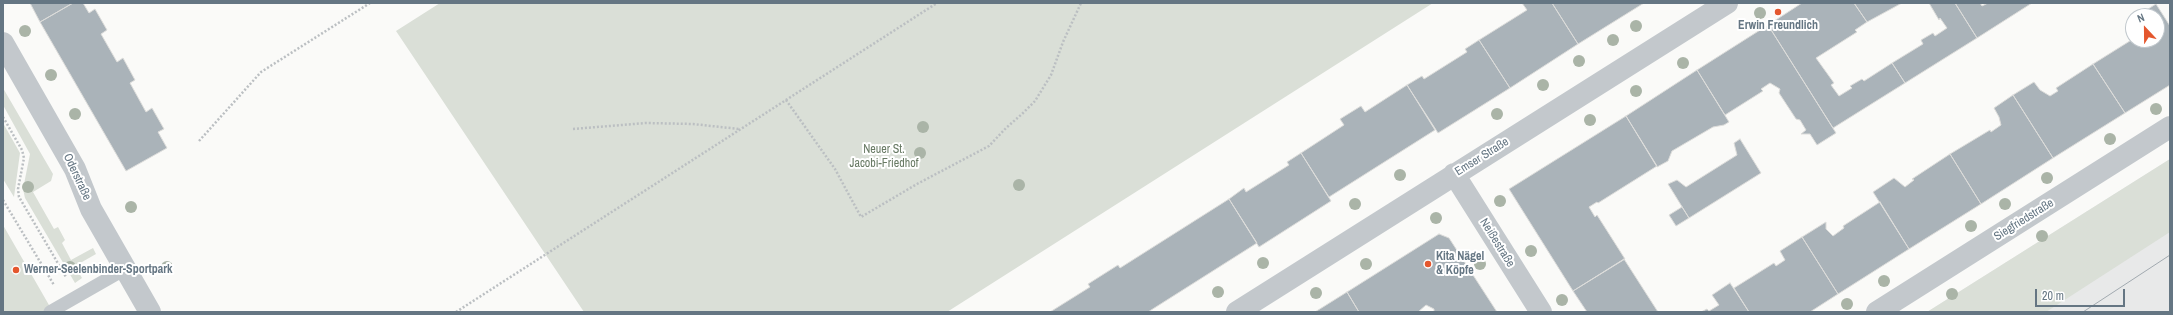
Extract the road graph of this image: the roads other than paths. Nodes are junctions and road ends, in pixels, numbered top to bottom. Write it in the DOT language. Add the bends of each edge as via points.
graph roads {
  1 [pos="1728,3"];
  2 [pos="3,43"];
  3 [pos="2170,127"];
  4 [pos="1454,174"];
  5 [pos="125,269"];
  6 [pos="50,312"];
  7 [pos="150,312"];
  8 [pos="1237,312"];
  9 [pos="1541,312"];
  10 [pos="1877,312"];
  1 -- 4 [label="street, Emser Straße"];
  2 -- 5 [label="street, Oderstraße" via="75,169 91,209"];
  3 -- 10 [label="street, Siegfriedstraße"];
  4 -- 8 [label="street, Emser Straße"];
  4 -- 9 [label="street, Neißestraße"];
  5 -- 6 [label="lane"];
  5 -- 7 [label="street, Oderstraße"];
}
